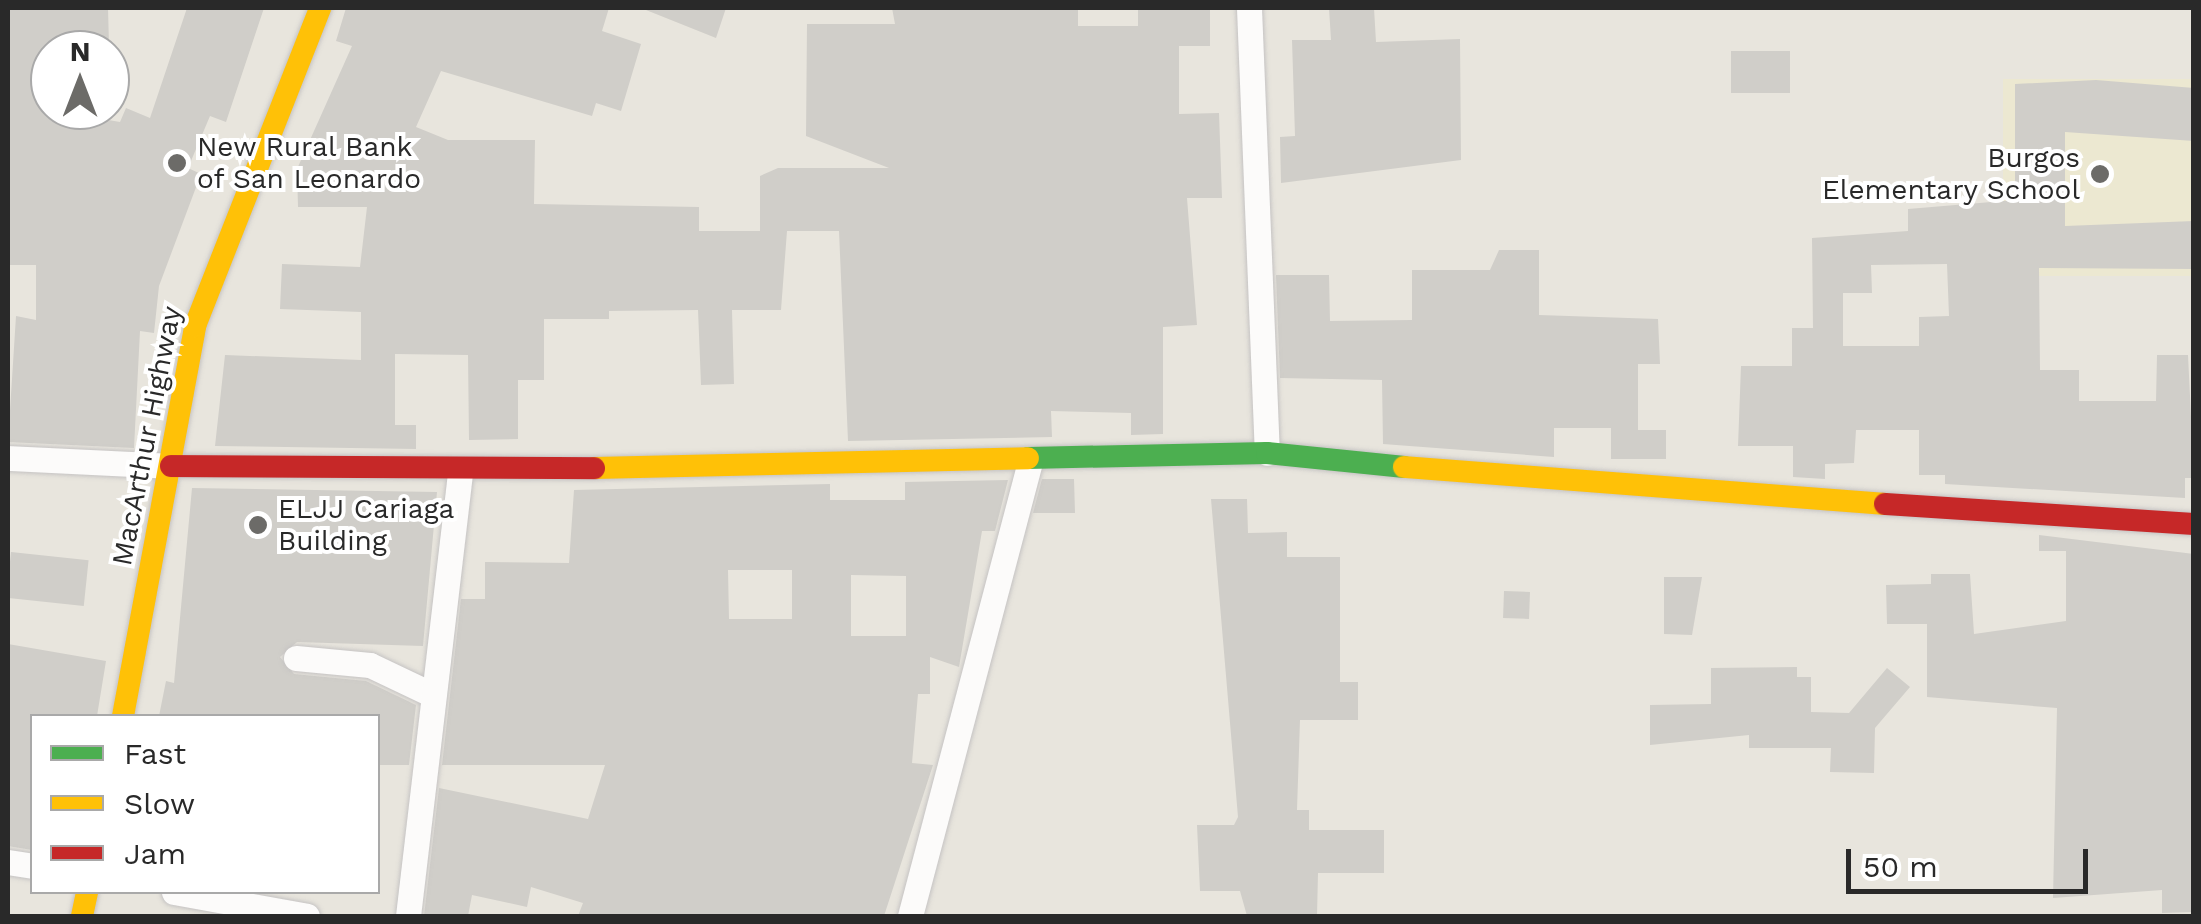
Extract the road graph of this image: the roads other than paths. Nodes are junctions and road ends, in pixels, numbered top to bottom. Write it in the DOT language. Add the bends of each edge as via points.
graph roads {
  1 [pos="320,8"];
  2 [pos="1249,8"];
  3 [pos="1267,453"];
  4 [pos="8,458"];
  5 [pos="1030,461"];
  6 [pos="171,466"];
  7 [pos="460,471"];
  8 [pos="2194,524"];
  9 [pos="296,658"];
  10 [pos="431,694"];
  11 [pos="123,714"];
  12 [pos="185,894"];
  13 [pos="308,916"];
  14 [pos="408,916"];
  15 [pos="910,916"];
  1 -- 6 [label="main road, MacArthur Highway" via="194,326"];
  2 -- 3 [label="street"];
  3 -- 5 [label="main road"];
  3 -- 8 [label="main road" via="1568,484"];
  4 -- 6 [label="street"];
  5 -- 7 [label="main road"];
  5 -- 15 [label="street"];
  6 -- 7 [label="main road"];
  6 -- 11 [label="main road, MacArthur Highway"];
  7 -- 10 [label="street"];
  9 -- 10 [label="street" via="370,665"];
  10 -- 14 [label="street"];
  12 -- 13 [label="street"];
}
